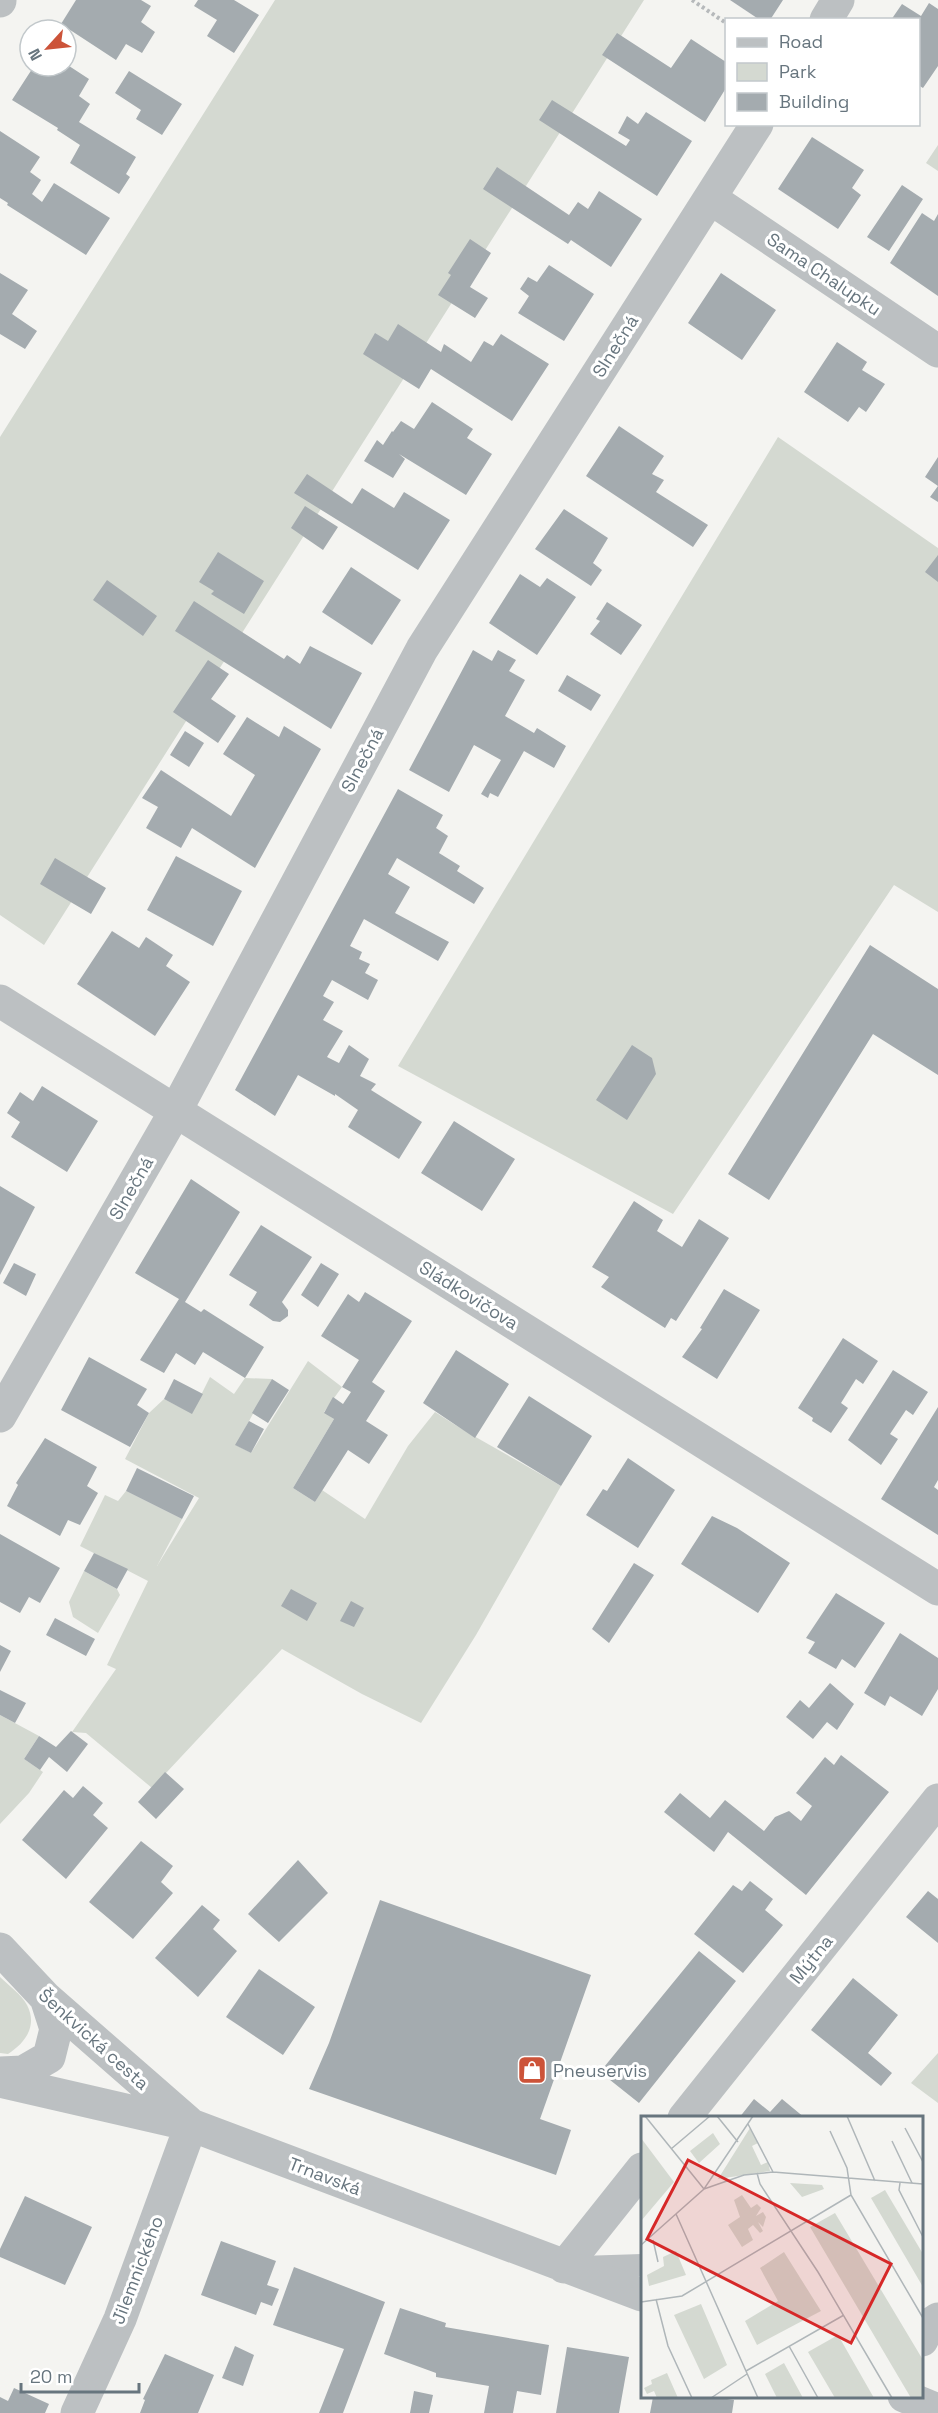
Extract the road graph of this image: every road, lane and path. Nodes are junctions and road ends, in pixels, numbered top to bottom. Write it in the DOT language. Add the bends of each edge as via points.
graph roads {
  1 [pos="692,0"];
  2 [pos="838,0"];
  3 [pos="827,18"];
  4 [pos="725,22"];
  5 [pos="756,126"];
  6 [pos="710,198"];
  7 [pos="938,351"];
  8 [pos="0,1001"];
  9 [pos="175,1112"];
  10 [pos="0,1416"];
  11 [pos="938,1589"];
  12 [pos="938,1800"];
  13 [pos="0,1949"];
  14 [pos="46,1998"];
  15 [pos="0,2073"];
  16 [pos="0,2081"];
  17 [pos="686,2116"];
  18 [pos="191,2125"];
  19 [pos="641,2170"];
  20 [pos="641,2265"];
  21 [pos="564,2267"];
  22 [pos="641,2295"];
  23 [pos="938,2319"];
  24 [pos="923,2336"];
  25 [pos="907,2398"];
  26 [pos="938,2410"];
  27 [pos="77,2413"];
  1 -- 4 [label="path"];
  2 -- 3 [label="street"];
  5 -- 6 [label="street, Slnečná"];
  6 -- 7 [label="street, Sama Chalupku"];
  6 -- 9 [label="street, Slnečná" via="422,649"];
  8 -- 9 [label="street, Sládkovičova"];
  9 -- 10 [label="street, Slnečná"];
  9 -- 11 [label="street, Sládkovičova"];
  12 -- 17 [label="street, Mýtna"];
  13 -- 14 [label="street, Šenkvická cesta"];
  14 -- 15 [label="street" via="56,2029 49,2057 23,2072"];
  14 -- 18 [label="street, Šenkvická cesta"];
  16 -- 18 [label="street, Trnavská"];
  18 -- 21 [label="street, Trnavská"];
  18 -- 27 [label="street, Jilemnického" via="120,2319"];
  19 -- 21 [label="street"];
  20 -- 21 [label="lane"];
  21 -- 22 [label="street, Trnavská"];
  23 -- 24 [label="street"];
  25 -- 26 [label="street"];
}
